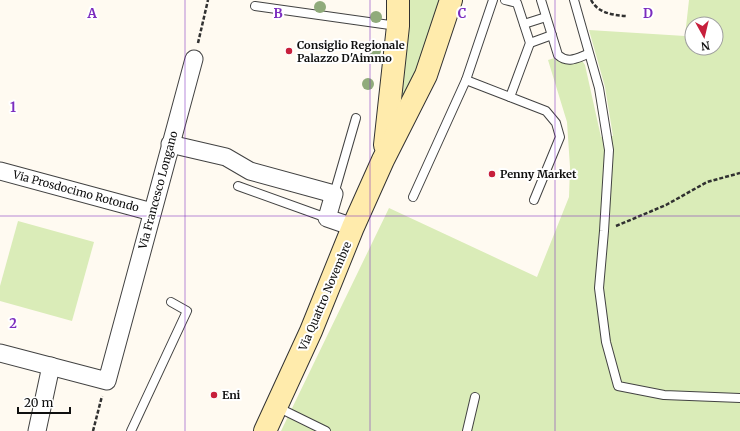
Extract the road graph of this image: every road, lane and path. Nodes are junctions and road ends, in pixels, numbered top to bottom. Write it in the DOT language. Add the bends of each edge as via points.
graph roads {
  1 [pos="208,0"];
  2 [pos="398,0"];
  3 [pos="451,0"];
  4 [pos="493,0"];
  5 [pos="505,0"];
  6 [pos="541,0"];
  7 [pos="574,0"];
  8 [pos="591,0"];
  9 [pos="255,6"];
  10 [pos="626,16"];
  11 [pos="546,17"];
  12 [pos="524,24"];
  13 [pos="398,26"];
  14 [pos="552,35"];
  15 [pos="530,43"];
  16 [pos="588,54"];
  17 [pos="194,59"];
  18 [pos="466,80"];
  19 [pos="510,97"];
  20 [pos="356,118"];
  21 [pos="170,144"];
  22 [pos="383,160"];
  23 [pos="0,171"];
  24 [pos="740,173"];
  25 [pos="238,186"];
  26 [pos="334,194"];
  27 [pos="413,197"];
  28 [pos="534,200"];
  29 [pos="152,212"];
  30 [pos="327,218"];
  31 [pos="353,227"];
  32 [pos="604,231"];
  33 [pos="171,302"];
  34 [pos="0,354"];
  35 [pos="51,366"];
  36 [pos="106,380"];
  37 [pos="475,397"];
  38 [pos="740,398"];
  39 [pos="276,407"];
  40 [pos="37,431"];
  41 [pos="93,431"];
  42 [pos="131,431"];
  43 [pos="265,431"];
  44 [pos="326,431"];
  45 [pos="467,431"];
  1 -- 17 [label="path"];
  2 -- 13 [label="main road, Via Quattro Novembre"];
  3 -- 22 [label="main road, Via Quattro Novembre" via="426,75"];
  4 -- 18 [label="lane"];
  5 -- 12 [label="lane" via="517,3"];
  6 -- 11 [label="lane"];
  7 -- 16 [label="lane"];
  8 -- 10 [label="path" via="602,12"];
  9 -- 13 [label="lane"];
  11 -- 12 [label="lane"];
  11 -- 14 [label="lane"];
  12 -- 15 [label="lane"];
  13 -- 22 [label="main road, Via Quattro Novembre"];
  14 -- 15 [label="lane"];
  14 -- 16 [label="lane" via="558,55 562,58 568,60"];
  15 -- 19 [label="lane"];
  16 -- 32 [label="lane" via="599,88 609,150"];
  17 -- 21 [label="street, Via Francesco Longano"];
  18 -- 19 [label="lane"];
  18 -- 27 [label="lane"];
  19 -- 28 [label="lane" via="546,111 556,123 560,137"];
  20 -- 26 [label="lane"];
  21 -- 26 [label="street" via="226,157 250,171"];
  21 -- 29 [label="street, Via Francesco Longano"];
  22 -- 31 [label="main road, Via Quattro Novembre"];
  23 -- 29 [label="street, Via Prosdocimo Rotondo"];
  24 -- 32 [label="path" via="707,182 666,205"];
  25 -- 30 [label="lane"];
  26 -- 30 [label="street"];
  29 -- 36 [label="street, Via Francesco Longano"];
  30 -- 31 [label="street"];
  31 -- 39 [label="main road, Via Quattro Novembre" via="311,331"];
  32 -- 38 [label="lane" via="599,288 606,342 618,386 664,395"];
  33 -- 42 [label="lane" via="187,311"];
  34 -- 35 [label="street"];
  35 -- 36 [label="street"];
  35 -- 40 [label="street"];
  36 -- 41 [label="path"];
  37 -- 45 [label="lane"];
  39 -- 43 [label="main road, Via Quattro Novembre"];
  39 -- 44 [label="lane"];
}
